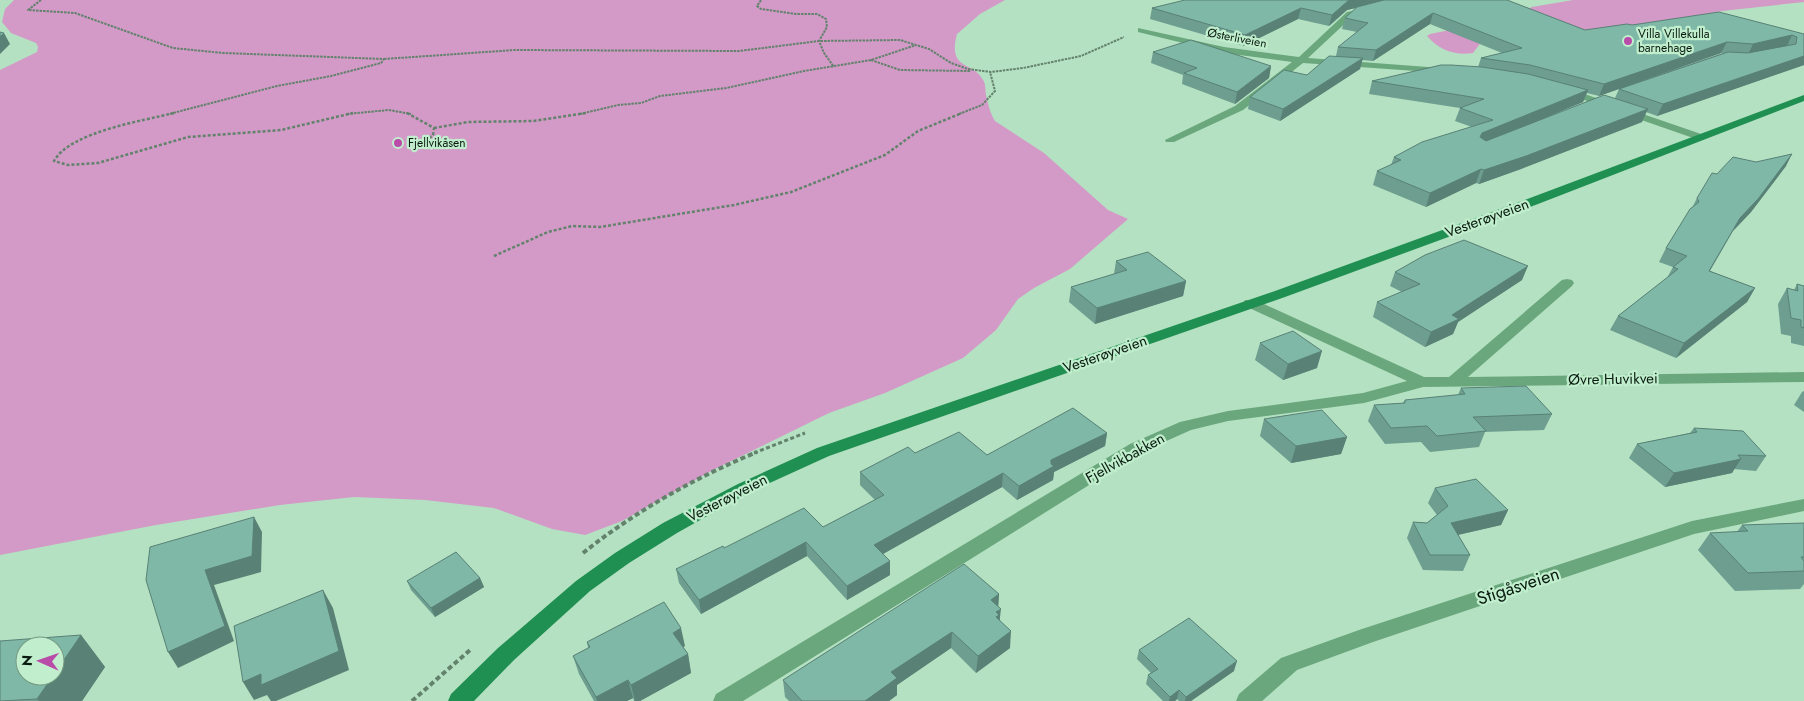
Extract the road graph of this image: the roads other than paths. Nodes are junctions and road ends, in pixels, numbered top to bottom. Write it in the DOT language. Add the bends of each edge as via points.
graph roads {
  1 [pos="1369,10"];
  2 [pos="1140,30"];
  3 [pos="1301,60"];
  4 [pos="1450,72"];
  5 [pos="1556,88"];
  6 [pos="1616,94"];
  7 [pos="1804,98"];
  8 [pos="1598,101"];
  9 [pos="1580,108"];
  10 [pos="1700,137"];
  11 [pos="1170,140"];
  12 [pos="1567,283"];
  13 [pos="1250,303"];
  14 [pos="1804,377"];
  15 [pos="1454,381"];
  16 [pos="1422,382"];
  17 [pos="1804,505"];
  18 [pos="459,701"];
  19 [pos="724,701"];
  20 [pos="1247,701"];
  1 -- 3 [label="street" via="1350,14"];
  2 -- 3 [label="street, Østerliveien" via="1224,50"];
  3 -- 4 [label="street, Østerliveien"];
  3 -- 11 [label="street" via="1239,108"];
  5 -- 8 [label="street"];
  6 -- 8 [label="street"];
  7 -- 10 [label="main road, Vesterøyveien"];
  8 -- 9 [label="street"];
  8 -- 10 [label="street"];
  10 -- 13 [label="main road, Vesterøyveien" via="1525,205"];
  12 -- 15 [label="street"];
  13 -- 16 [label="street"];
  13 -- 18 [label="main road, Vesterøyveien" via="823,452 744,488 670,528 583,586 506,654"];
  14 -- 15 [label="street, Øvre Huvikvei"];
  15 -- 16 [label="street, Øvre Huvikvei"];
  16 -- 19 [label="street, Fjellvikbakken" via="1364,398 1228,416 1186,426 1136,448"];
  17 -- 20 [label="street, Stigåsveien" via="1692,528 1357,639 1289,664"];
}
